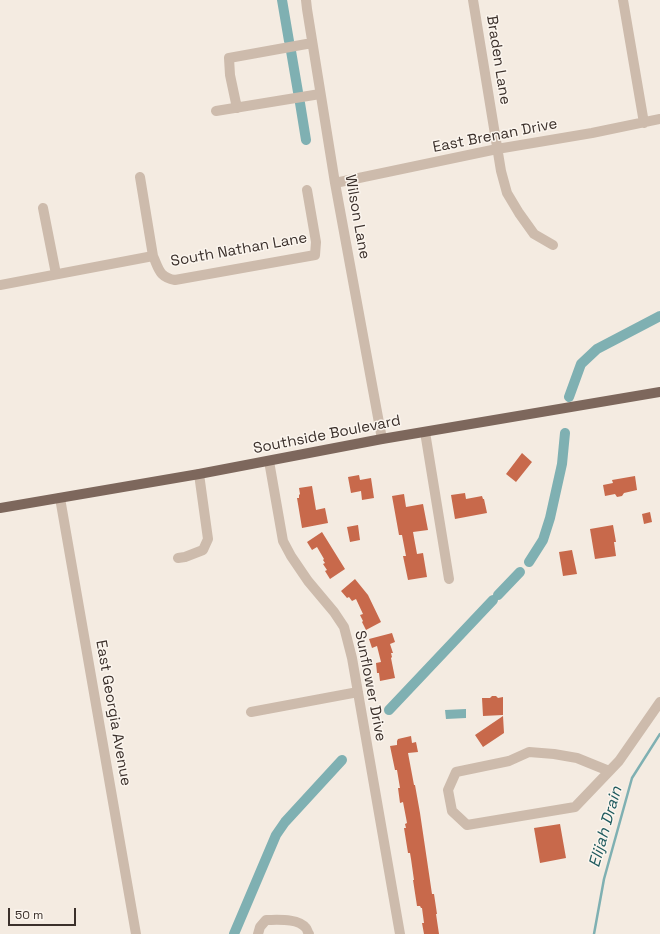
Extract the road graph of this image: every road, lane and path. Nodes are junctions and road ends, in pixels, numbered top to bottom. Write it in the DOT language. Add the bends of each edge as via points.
graph roads {
  1 [pos="306,0"];
  2 [pos="473,0"];
  3 [pos="623,0"];
  4 [pos="312,43"];
  5 [pos="320,94"];
  6 [pos="238,108"];
  7 [pos="216,112"];
  8 [pos="660,119"];
  9 [pos="644,123"];
  10 [pos="497,149"];
  11 [pos="140,178"];
  12 [pos="335,183"];
  13 [pos="308,190"];
  14 [pos="43,208"];
  15 [pos="553,245"];
  16 [pos="153,256"];
  17 [pos="56,274"];
  18 [pos="0,284"];
  19 [pos="660,392"];
  20 [pos="425,432"];
  21 [pos="382,440"];
  22 [pos="269,461"];
  23 [pos="199,474"];
  24 [pos="60,498"];
  25 [pos="0,508"];
  26 [pos="178,558"];
  27 [pos="449,578"];
  28 [pos="358,692"];
  29 [pos="660,702"];
  30 [pos="251,712"];
  31 [pos="609,771"];
  32 [pos="136,934"];
  33 [pos="258,934"];
  34 [pos="309,934"];
  35 [pos="400,934"];
  1 -- 4 [label="street, Wilson Lane"];
  2 -- 10 [label="street, Braden Lane"];
  3 -- 9 [label="street"];
  4 -- 5 [label="street, Wilson Lane"];
  4 -- 6 [label="street" via="229,58 230,75"];
  5 -- 6 [label="street"];
  5 -- 12 [label="street, Wilson Lane"];
  6 -- 7 [label="street"];
  8 -- 9 [label="street, East Brenan Drive"];
  9 -- 10 [label="street, East Brenan Drive"];
  10 -- 12 [label="street, East Brenan Drive"];
  10 -- 15 [label="street, Braden Lane" via="507,193 534,234"];
  11 -- 16 [label="street"];
  12 -- 21 [label="street, Wilson Lane"];
  13 -- 16 [label="street, South Nathan Lane" via="316,242 315,255 175,280 162,274"];
  14 -- 17 [label="street"];
  16 -- 17 [label="street, South Nathan Lane"];
  17 -- 18 [label="street, South Nathan Lane"];
  19 -- 20 [label="main road, Southside Boulevard"];
  20 -- 21 [label="main road, Southside Boulevard"];
  20 -- 27 [label="street"];
  21 -- 22 [label="main road, Southside Boulevard"];
  22 -- 23 [label="main road, Southside Boulevard"];
  22 -- 28 [label="street, Sunflower Drive" via="283,542 308,581 344,627"];
  23 -- 24 [label="main road, Southside Boulevard"];
  23 -- 26 [label="street" via="208,539 203,550"];
  24 -- 25 [label="main road, Southside Boulevard"];
  24 -- 32 [label="street, East Georgia Avenue"];
  28 -- 30 [label="street"];
  28 -- 35 [label="street, Sunflower Drive"];
  29 -- 31 [label="street" via="619,761"];
  31 -- 31 [label="street" via="575,807 467,825 452,811 448,790 456,772 509,762 529,752 577,758"];
  33 -- 34 [label="street" via="266,920 297,922 307,928"];
}
